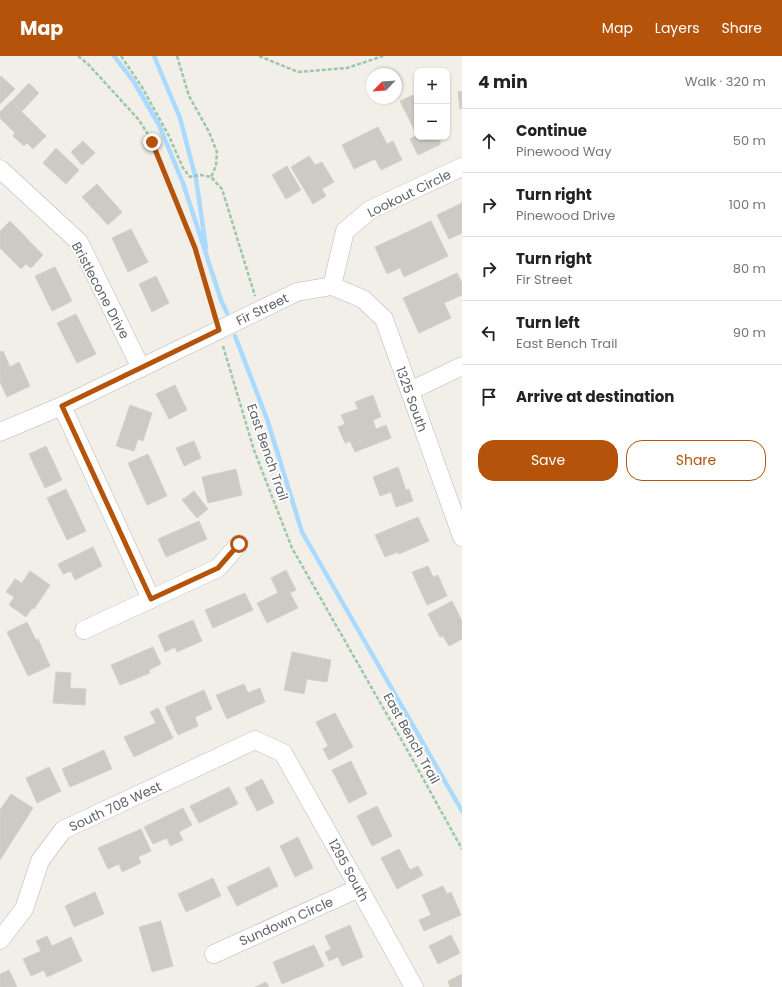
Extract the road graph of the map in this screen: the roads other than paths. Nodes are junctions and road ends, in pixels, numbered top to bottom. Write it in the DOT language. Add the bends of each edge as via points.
graph roads {
  1 [pos="462,167"];
  2 [pos="0,169"];
  3 [pos="332,286"];
  4 [pos="462,366"];
  5 [pos="141,368"];
  6 [pos="410,391"];
  7 [pos="62,406"];
  8 [pos="0,432"];
  9 [pos="462,537"];
  10 [pos="239,544"];
  11 [pos="151,599"];
  12 [pos="84,630"];
  13 [pos="283,753"];
  14 [pos="359,888"];
  15 [pos="0,940"];
  16 [pos="214,954"];
  17 [pos="414,987"];
  1 -- 3 [label="street, Lookout Circle" via="370,210 345,231"];
  2 -- 5 [label="street, Bristlecone Drive" via="79,242"];
  3 -- 5 [label="street, Fir Street" via="297,292"];
  3 -- 6 [label="street, 1325 South" via="363,299 384,320"];
  4 -- 6 [label="street"];
  5 -- 7 [label="street, Fir Street"];
  6 -- 9 [label="street, 1325 South"];
  7 -- 8 [label="street, Fir Street"];
  7 -- 11 [label="street"];
  10 -- 11 [label="street" via="218,568"];
  11 -- 12 [label="street"];
  13 -- 14 [label="street, 1295 South"];
  13 -- 15 [label="street, South 708 West" via="255,740 63,830 40,861 24,909"];
  14 -- 16 [label="street, Sundown Circle"];
  14 -- 17 [label="street, 1295 South"];
}
